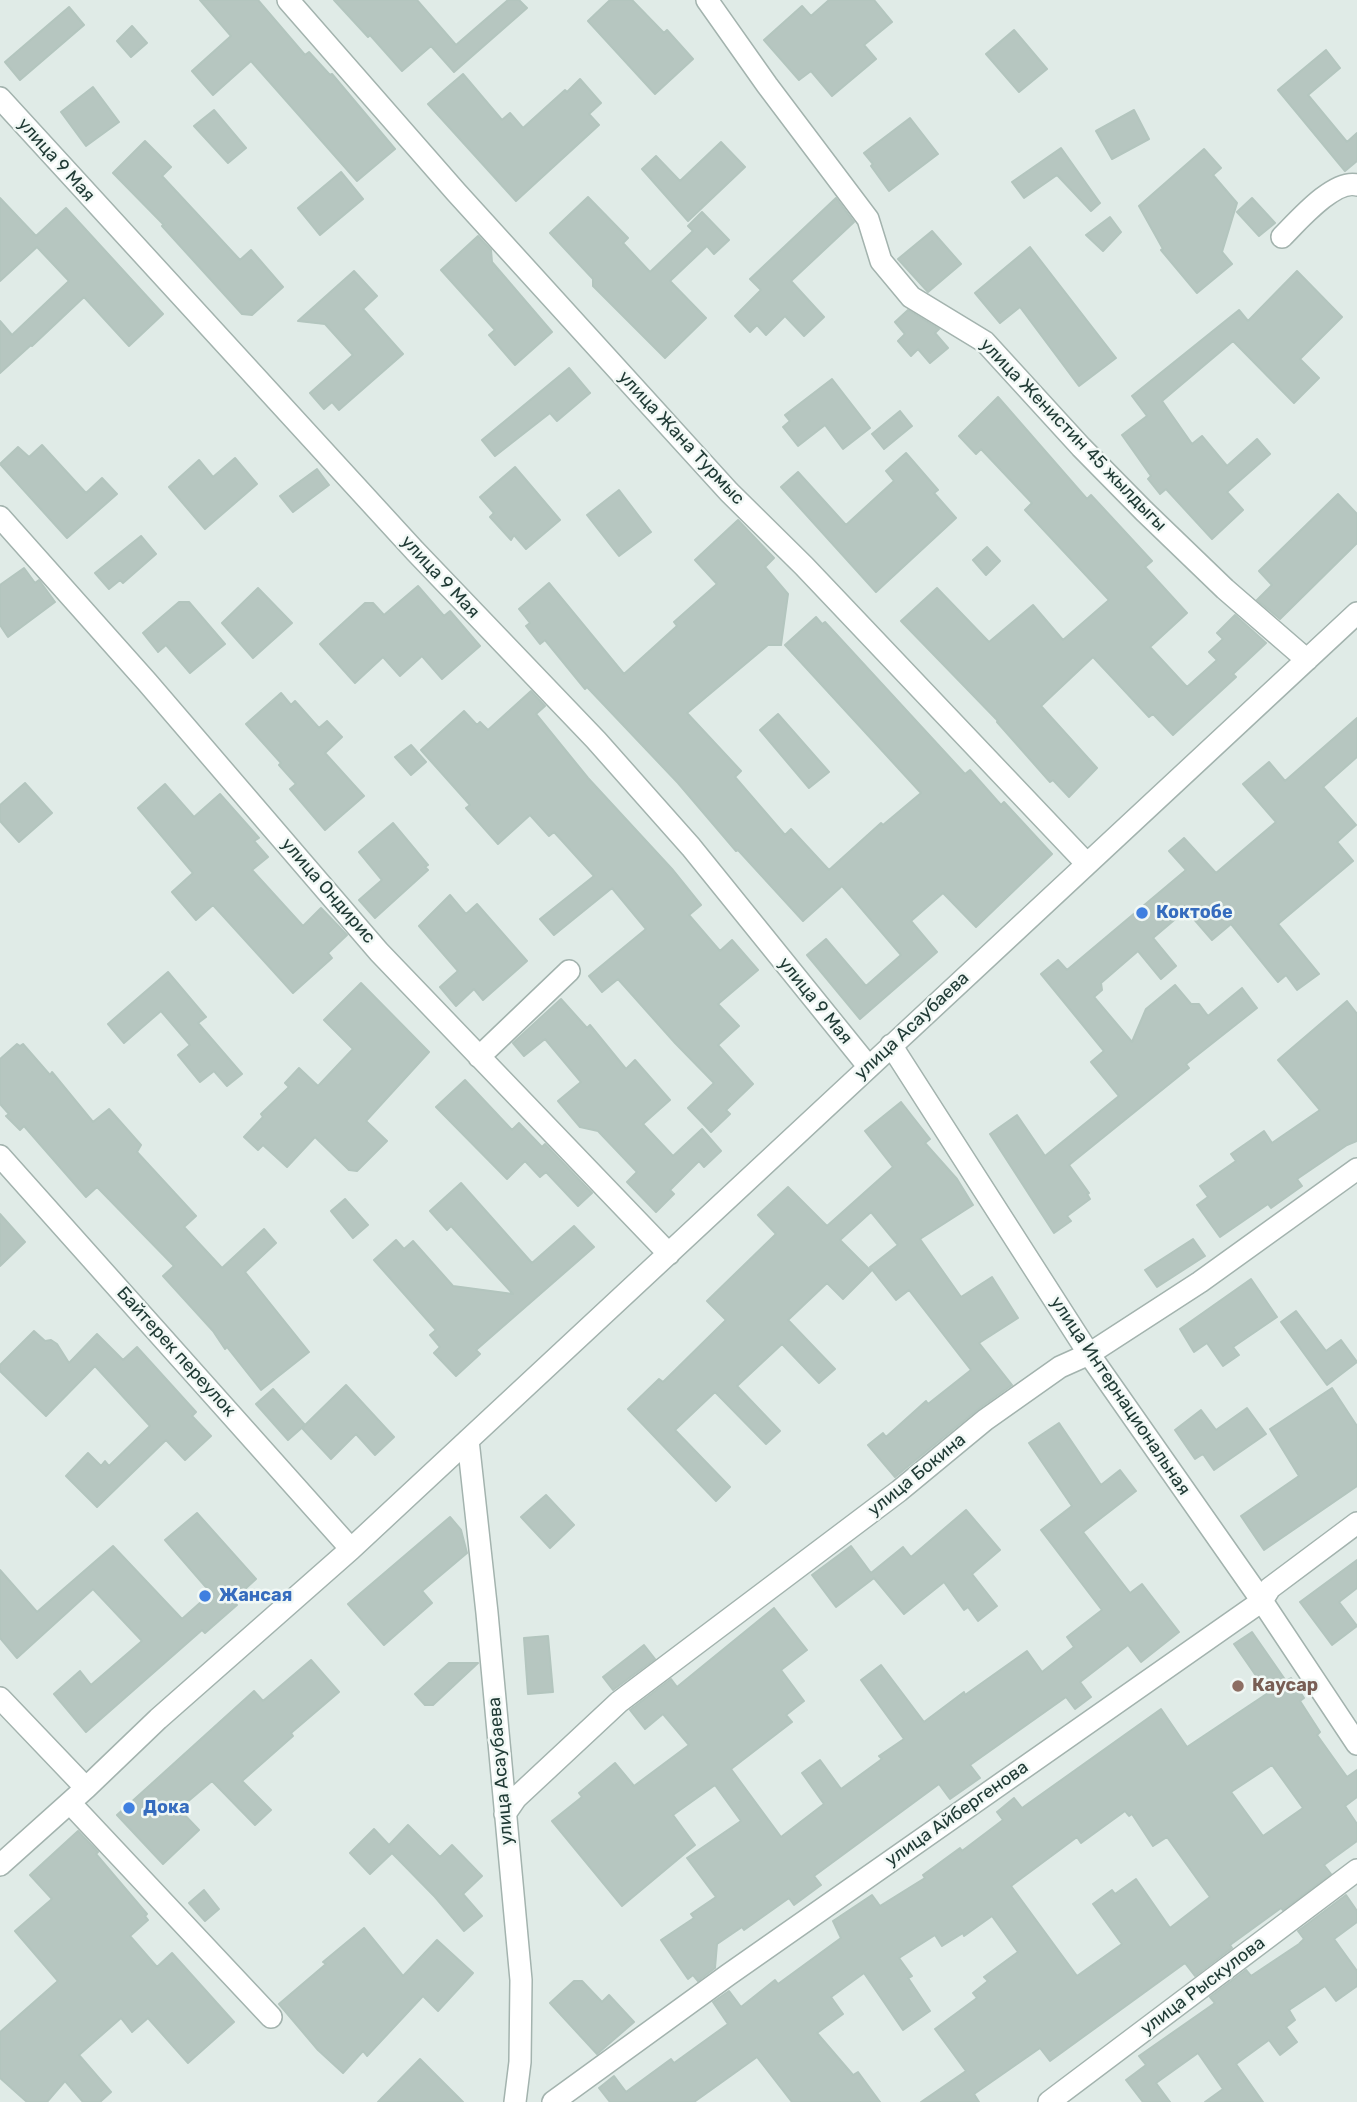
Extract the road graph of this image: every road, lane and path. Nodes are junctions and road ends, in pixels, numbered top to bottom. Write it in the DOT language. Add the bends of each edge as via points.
graph roads {
  1 [pos="288,0"];
  2 [pos="707,0"];
  3 [pos="0,98"];
  4 [pos="1357,185"];
  5 [pos="1282,237"];
  6 [pos="0,517"];
  7 [pos="1357,613"];
  8 [pos="1307,660"];
  9 [pos="1087,864"];
  10 [pos="569,971"];
  11 [pos="891,1045"];
  12 [pos="479,1057"];
  13 [pos="868,1066"];
  14 [pos="0,1156"];
  15 [pos="1357,1170"];
  16 [pos="669,1254"];
  17 [pos="1089,1354"];
  18 [pos="468,1440"];
  19 [pos="1357,1522"];
  20 [pos="351,1549"];
  21 [pos="1262,1601"];
  22 [pos="0,1698"];
  23 [pos="1357,1744"];
  24 [pos="86,1788"];
  25 [pos="70,1803"];
  26 [pos="505,1814"];
  27 [pos="0,1865"];
  28 [pos="1357,1870"];
  29 [pos="271,2017"];
  30 [pos="515,2102"];
  31 [pos="553,2102"];
  32 [pos="1049,2102"];
  1 -- 9 [label="street, улица Жана Турмыс" via="729,492"];
  2 -- 8 [label="street, улица Женистин 45 жылдыгы" via="868,219 881,261 911,297 985,342 1144,511"];
  3 -- 13 [label="street, улица 9 Мая" via="349,480 596,740 691,847"];
  4 -- 5 [label="street" via="1342,186 1323,198"];
  6 -- 12 [label="street, улица Ондирис" via="379,952"];
  7 -- 8 [label="street, улица Асаубаева"];
  8 -- 9 [label="street, улица Асаубаева"];
  9 -- 11 [label="street, улица Асаубаева"];
  10 -- 12 [label="street"];
  11 -- 13 [label="street, улица Асаубаева"];
  11 -- 17 [label="street, улица Интернациональная"];
  12 -- 16 [label="street, улица Ондирис"];
  13 -- 16 [label="street, улица Асаубаева"];
  14 -- 20 [label="street, Байтерек переулок"];
  15 -- 17 [label="street, улица Бокина"];
  16 -- 18 [label="street, улица Асаубаева"];
  17 -- 21 [label="street, улица Интернациональная"];
  17 -- 26 [label="street, улица Бокина" via="1060,1367 985,1420 899,1491 619,1702 516,1798"];
  18 -- 20 [label="street, улица Асаубаева"];
  18 -- 26 [label="street, улица Асаубаева"];
  19 -- 21 [label="street, улица Айбергенова" via="1270,1588"];
  20 -- 24 [label="street, улица Асаубаева"];
  21 -- 23 [label="street, улица Интернациональная"];
  21 -- 31 [label="street, улица Айбергенова"];
  22 -- 24 [label="street"];
  24 -- 25 [label="street, улица Асаубаева"];
  25 -- 27 [label="street, улица Асаубаева"];
  25 -- 29 [label="street"];
  26 -- 30 [label="street, улица Асаубаева" via="521,1980"];
  28 -- 32 [label="street, улица Рыскулова"];
}
